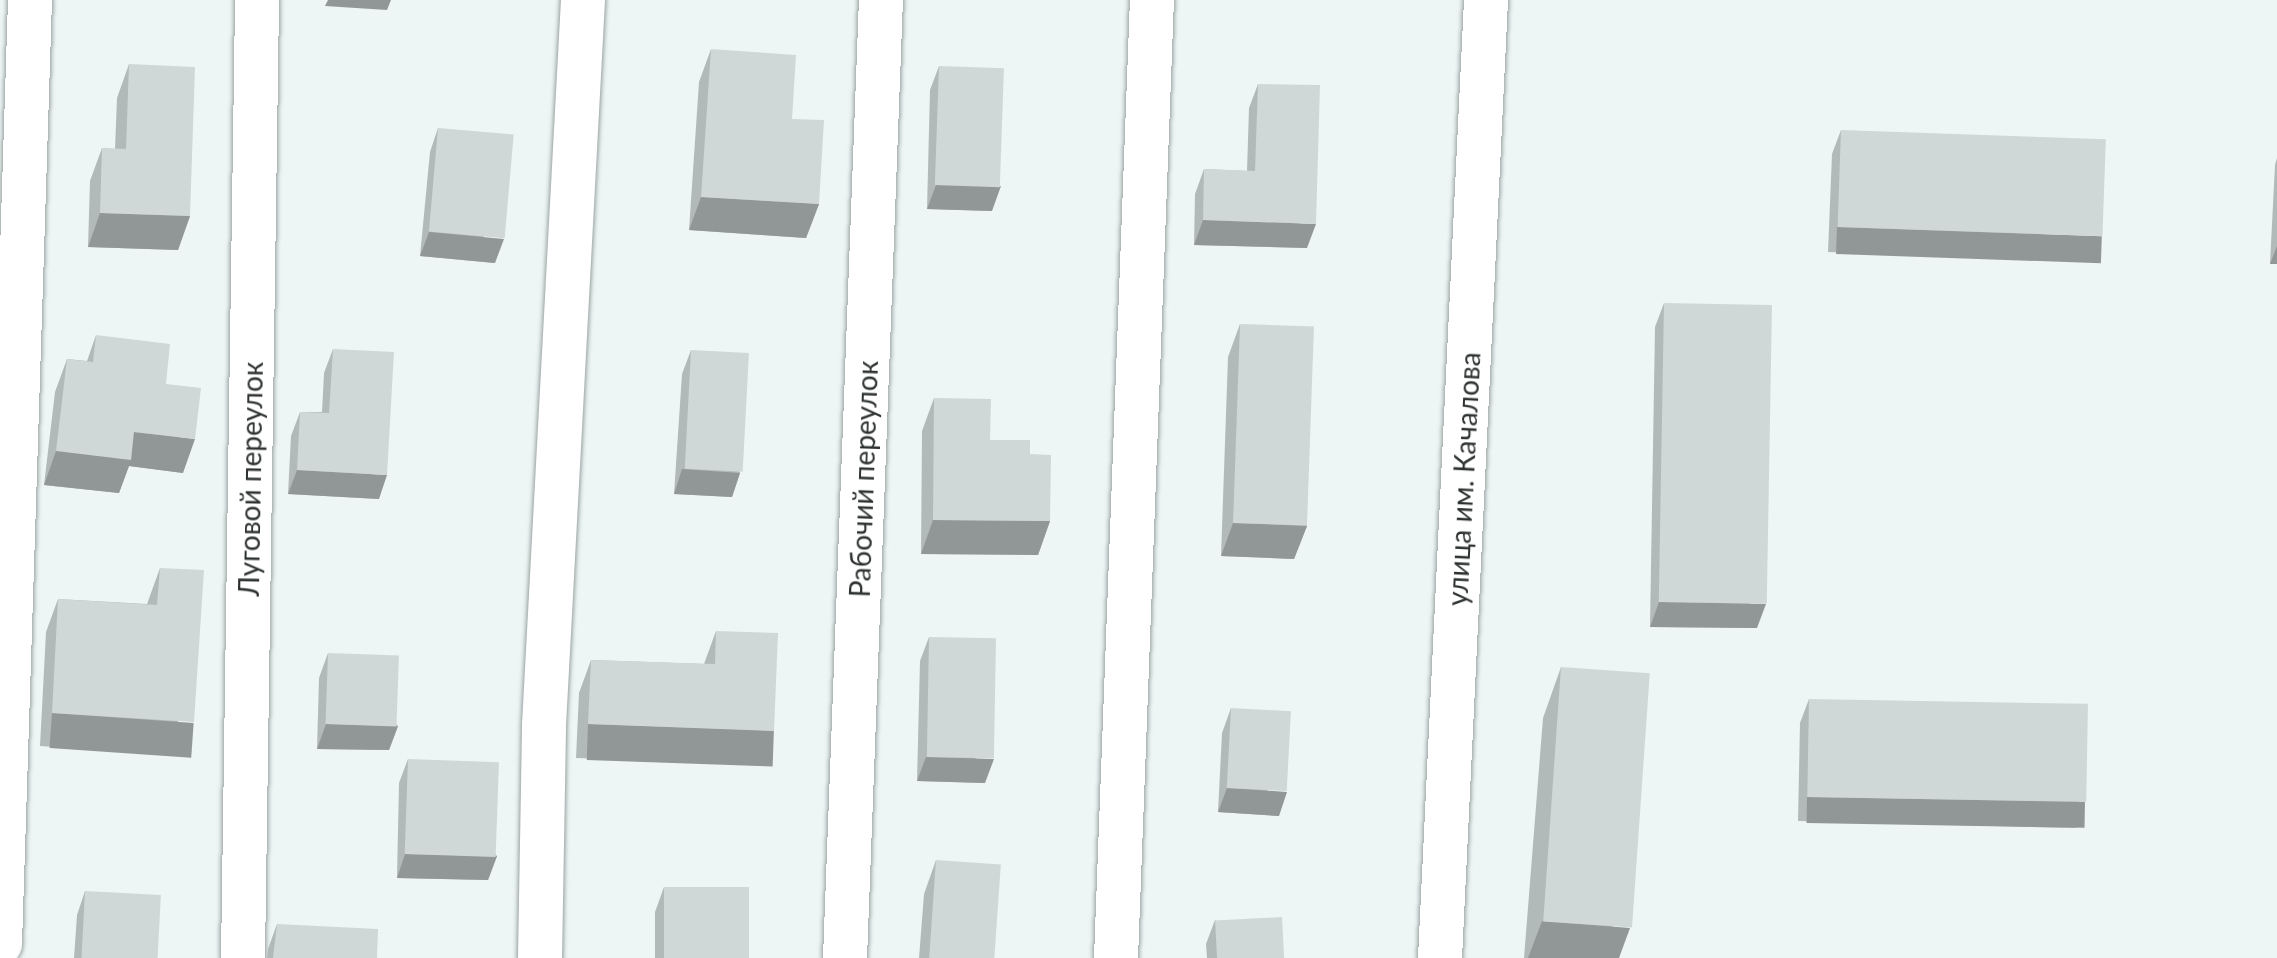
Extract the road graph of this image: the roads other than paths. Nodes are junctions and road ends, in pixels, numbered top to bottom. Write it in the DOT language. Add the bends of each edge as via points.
graph roads {
  1 [pos="30,0"];
  2 [pos="257,0"];
  3 [pos="583,0"];
  4 [pos="881,0"];
  5 [pos="1152,0"];
  6 [pos="1486,0"];
  7 [pos="0,944"];
  8 [pos="243,958"];
  9 [pos="540,958"];
  10 [pos="845,958"];
  11 [pos="1116,958"];
  12 [pos="1440,958"];
  1 -- 7 [label="street"];
  2 -- 8 [label="street, Луговой переулок"];
  3 -- 9 [label="street" via="544,725"];
  4 -- 10 [label="street, Рабочий переулок"];
  5 -- 11 [label="street"];
  6 -- 12 [label="street, улица им. Качалова"];
}
